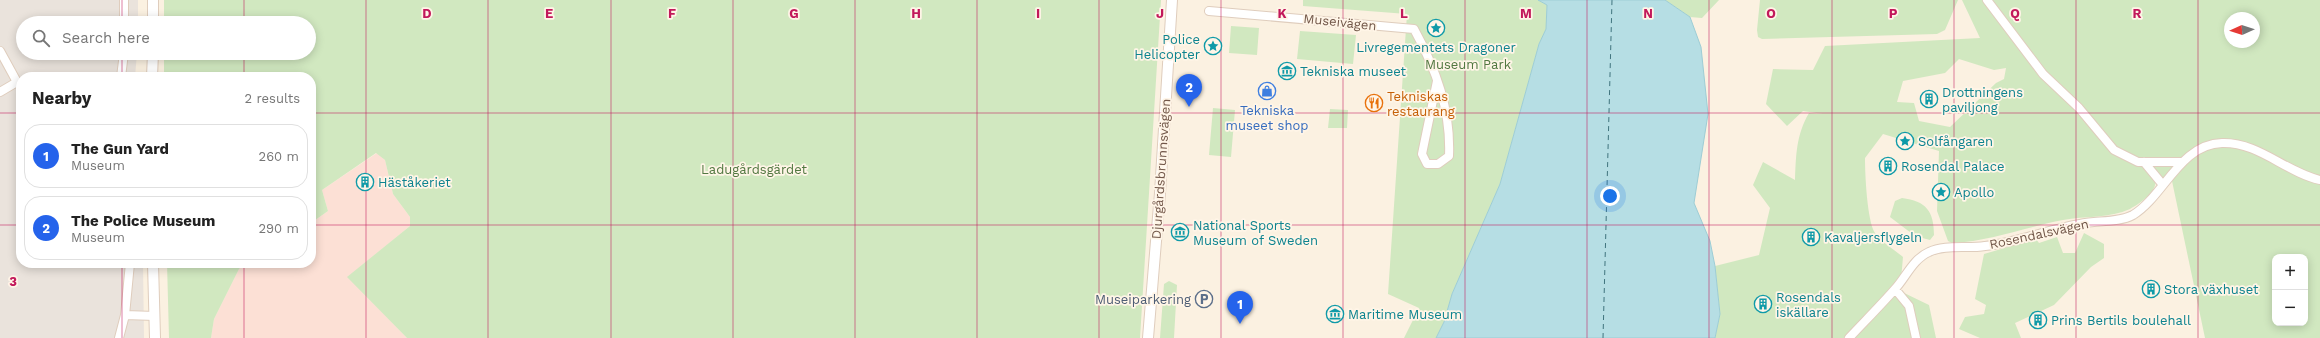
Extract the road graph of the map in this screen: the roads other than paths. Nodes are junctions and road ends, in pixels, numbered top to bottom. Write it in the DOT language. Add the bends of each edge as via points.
graph roads {
  1 [pos="124,0"];
  2 [pos="153,0"];
  3 [pos="1172,0"];
  4 [pos="1987,0"];
  5 [pos="1209,12"];
  6 [pos="124,16"];
  7 [pos="153,16"];
  8 [pos="0,51"];
  9 [pos="123,60"];
  10 [pos="152,60"];
  11 [pos="122,72"];
  12 [pos="152,72"];
  13 [pos="16,80"];
  14 [pos="1437,81"];
  15 [pos="16,83"];
  16 [pos="0,92"];
  17 [pos="2144,162"];
  18 [pos="2180,162"];
  19 [pos="2320,180"];
  20 [pos="2162,185"];
  21 [pos="130,268"];
  22 [pos="153,268"];
  23 [pos="1895,289"];
  24 [pos="125,315"];
  25 [pos="155,316"];
  26 [pos="119,338"];
  27 [pos="155,338"];
  28 [pos="1148,338"];
  29 [pos="1849,338"];
  30 [pos="1916,338"];
  1 -- 6 [label="street"];
  2 -- 7 [label="street"];
  3 -- 28 [label="street, Djurgårdsbrunnsvägen"];
  4 -- 17 [label="street" via="2043,74 2079,108 2114,150 2138,162"];
  5 -- 14 [label="street, Museivägen" via="1414,29 1430,58"];
  8 -- 13 [label="street"];
  9 -- 11 [label="street"];
  10 -- 12 [label="street"];
  14 -- 14 [label="street, Museivägen" via="1450,131 1449,156 1438,164 1427,164 1422,154"];
  15 -- 16 [label="street"];
  17 -- 18 [label="street"];
  17 -- 20 [label="street"];
  18 -- 19 [label="street" via="2211,145 2236,144 2252,148 2298,172"];
  18 -- 20 [label="street, Rosendalsvägen"];
  20 -- 23 [label="street, Rosendalsvägen" via="2133,214 2121,219 2076,224 1999,244 1932,250 1919,258"];
  21 -- 24 [label="street"];
  22 -- 25 [label="street"];
  23 -- 29 [label="street, Rosendalsvägen"];
  23 -- 30 [label="street" via="1909,306"];
  24 -- 25 [label="street"];
  24 -- 26 [label="street"];
  25 -- 27 [label="street"];
}
